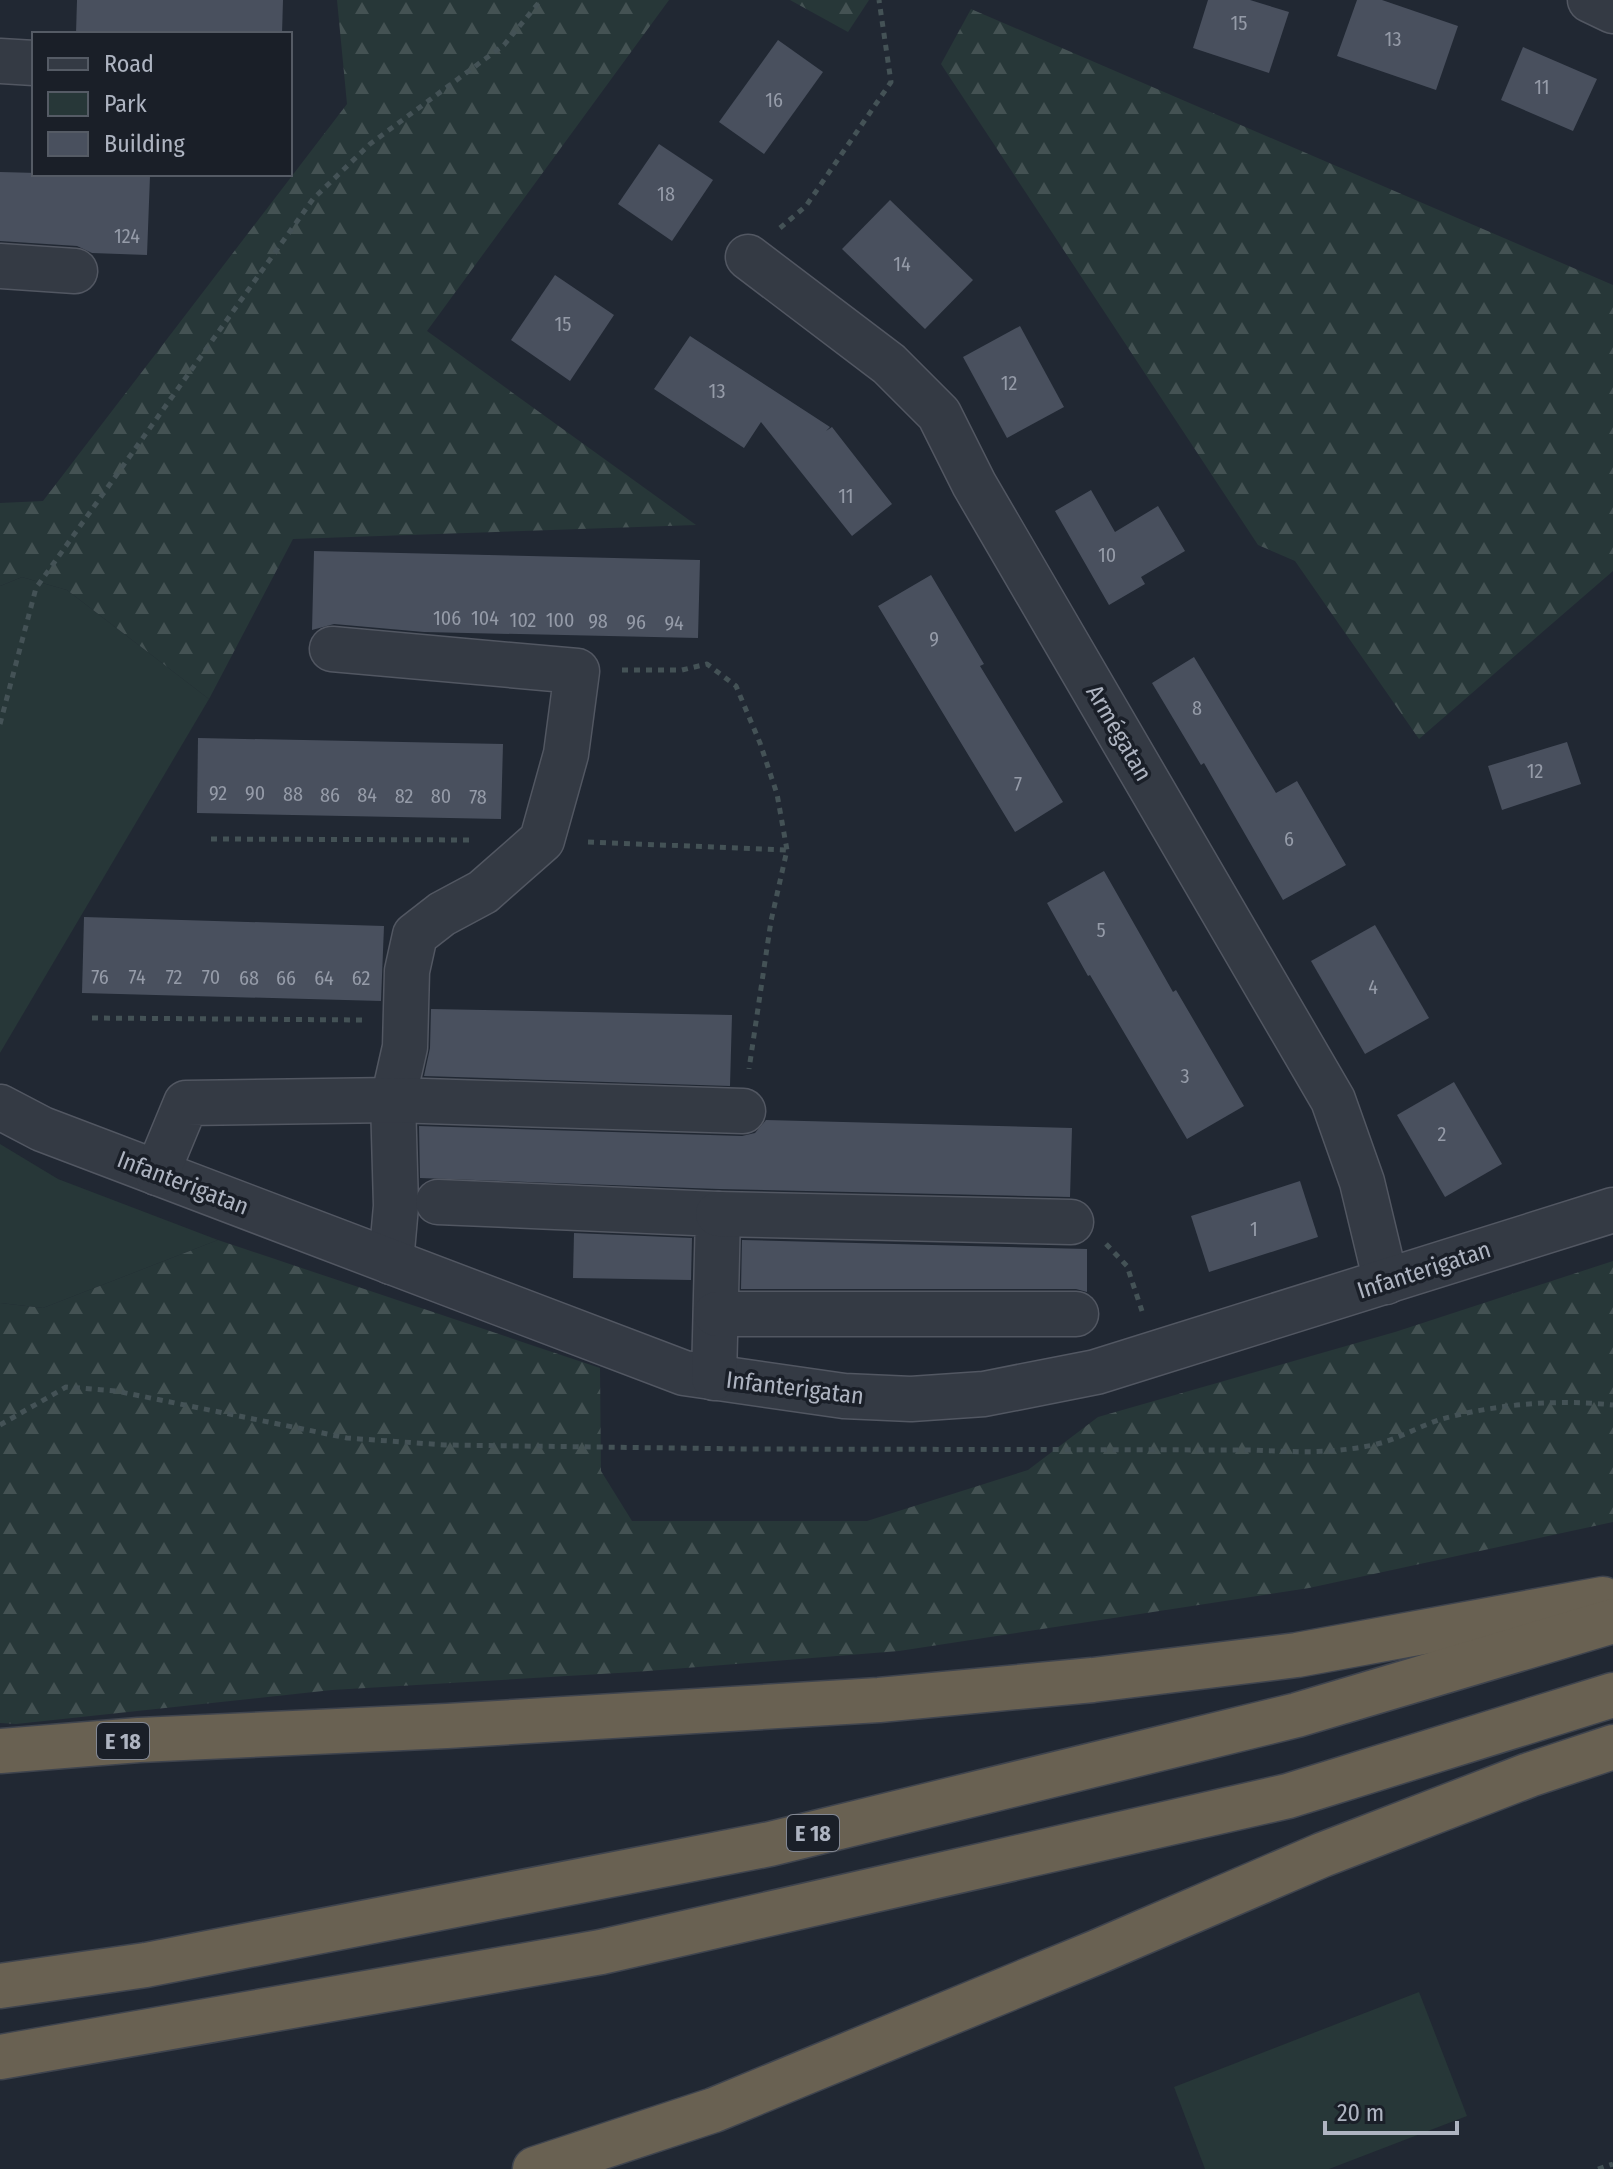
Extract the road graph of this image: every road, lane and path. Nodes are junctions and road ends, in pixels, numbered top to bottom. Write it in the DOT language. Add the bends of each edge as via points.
graph roads {
  1 [pos="541,0"];
  2 [pos="879,0"];
  3 [pos="1590,0"];
  4 [pos="1613,11"];
  5 [pos="0,61"];
  6 [pos="32,63"];
  7 [pos="748,257"];
  8 [pos="0,266"];
  9 [pos="75,271"];
  10 [pos="332,649"];
  11 [pos="577,671"];
  12 [pos="0,724"];
  13 [pos="92,1018"];
  14 [pos="406,1020"];
  15 [pos="393,1100"];
  16 [pos="0,1107"];
  17 [pos="743,1111"];
  18 [pos="157,1173"];
  19 [pos="438,1202"];
  20 [pos="1613,1210"];
  21 [pos="718,1214"];
  22 [pos="1071,1222"];
  23 [pos="391,1262"];
  24 [pos="1386,1282"];
  25 [pos="716,1314"];
  26 [pos="1076,1314"];
  27 [pos="1156,1354"];
  28 [pos="714,1378"];
  29 [pos="1613,1600"];
  30 [pos="1613,1621"];
  31 [pos="1613,1695"];
  32 [pos="1613,1747"];
  33 [pos="0,1751"];
  34 [pos="0,1986"];
  35 [pos="0,2057"];
  36 [pos="1613,2164"];
  37 [pos="535,2169"];
  38 [pos="1598,2169"];
  1 -- 12 [label="path" via="504,45 370,144 313,199 36,588"];
  2 -- 7 [label="path" via="891,82 806,206"];
  3 -- 4 [label="street"];
  5 -- 6 [label="street"];
  7 -- 24 [label="street, Armégatan" via="889,364 939,414 982,498 1333,1100 1362,1182"];
  8 -- 9 [label="street"];
  10 -- 11 [label="street"];
  11 -- 14 [label="street" via="566,754 542,840 483,892 415,935 407,971"];
  11 -- 17 [label="path" via="682,670 707,664 736,686 760,743 777,794 787,850"];
  13 -- 14 [label="path"];
  14 -- 15 [label="street"];
  15 -- 17 [label="street"];
  15 -- 18 [label="street" via="186,1103"];
  15 -- 23 [label="street" via="396,1206"];
  16 -- 18 [label="street, Infanterigatan" via="42,1129"];
  18 -- 23 [label="street, Infanterigatan"];
  19 -- 21 [label="street"];
  20 -- 24 [label="street, Infanterigatan"];
  21 -- 22 [label="street"];
  21 -- 25 [label="street"];
  22 -- 27 [label="path" via="1104,1242 1127,1266"];
  23 -- 28 [label="street, Infanterigatan" via="684,1373"];
  24 -- 27 [label="street, Infanterigatan"];
  25 -- 26 [label="street"];
  25 -- 28 [label="street"];
  27 -- 28 [label="street, Infanterigatan" via="984,1394 911,1399 844,1396"];
  29 -- 33 [label="highway, E 18" via="1297,1655 1093,1680 879,1700"];
  30 -- 34 [label="highway, E 18" via="1297,1715 770,1844 146,1965"];
  31 -- 35 [label="highway" via="1288,1796 601,1952"];
  32 -- 37 [label="highway" via="1322,1855 714,2110"];
  36 -- 38 [label="path"];
}
